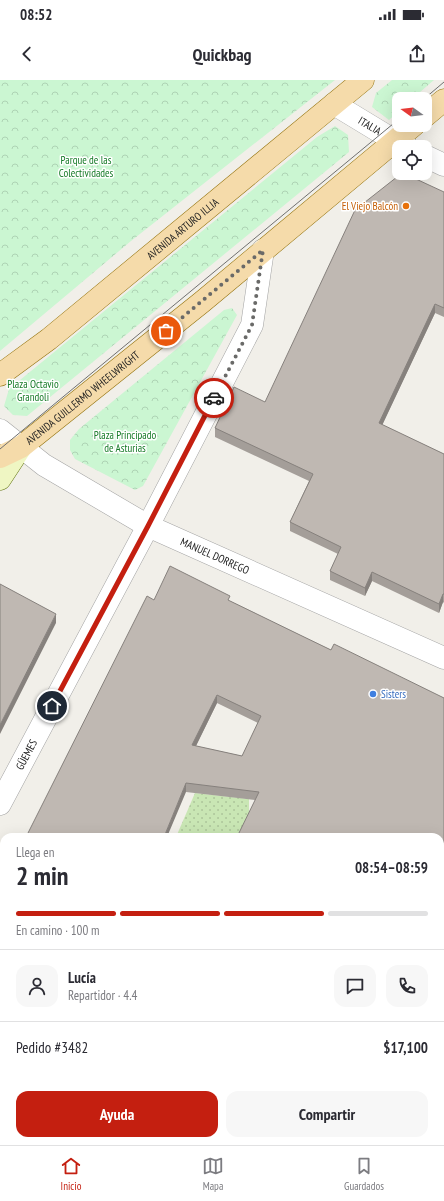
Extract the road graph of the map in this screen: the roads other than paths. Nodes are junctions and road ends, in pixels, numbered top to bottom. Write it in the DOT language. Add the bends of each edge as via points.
graph roads {
  1 [pos="363,80"];
  2 [pos="444,100"];
  3 [pos="334,104"];
  4 [pos="432,110"];
  5 [pos="394,140"];
  6 [pos="392,151"];
  7 [pos="432,159"];
  8 [pos="444,165"];
  9 [pos="263,250"];
  10 [pos="0,375"];
  11 [pos="0,430"];
  12 [pos="21,447"];
  13 [pos="0,457"];
  14 [pos="0,479"];
  15 [pos="148,526"];
  16 [pos="444,658"];
  17 [pos="0,804"];
  1 -- 3 [label="main road, AVENIDA ARTURO ILLIA"];
  2 -- 4 [label="main road"];
  3 -- 5 [label="street, ITALIA"];
  3 -- 10 [label="main road, AVENIDA ARTURO ILLIA" via="49,339"];
  6 -- 9 [label="main road, AVENIDA GUILLERMO WHEELWRIGHT"];
  7 -- 8 [label="street"];
  9 -- 12 [label="main road, AVENIDA GUILLERMO WHEELWRIGHT"];
  9 -- 15 [label="street, GÜEMES" via="252,325"];
  11 -- 12 [label="street, MANUEL DORREGO"];
  12 -- 13 [label="main road"];
  12 -- 14 [label="main road, AVENIDA GUILLERMO WHEELWRIGHT"];
  12 -- 15 [label="street, MANUEL DORREGO" via="44,465"];
  15 -- 16 [label="street, MANUEL DORREGO"];
  15 -- 17 [label="street, GÜEMES"];
}
